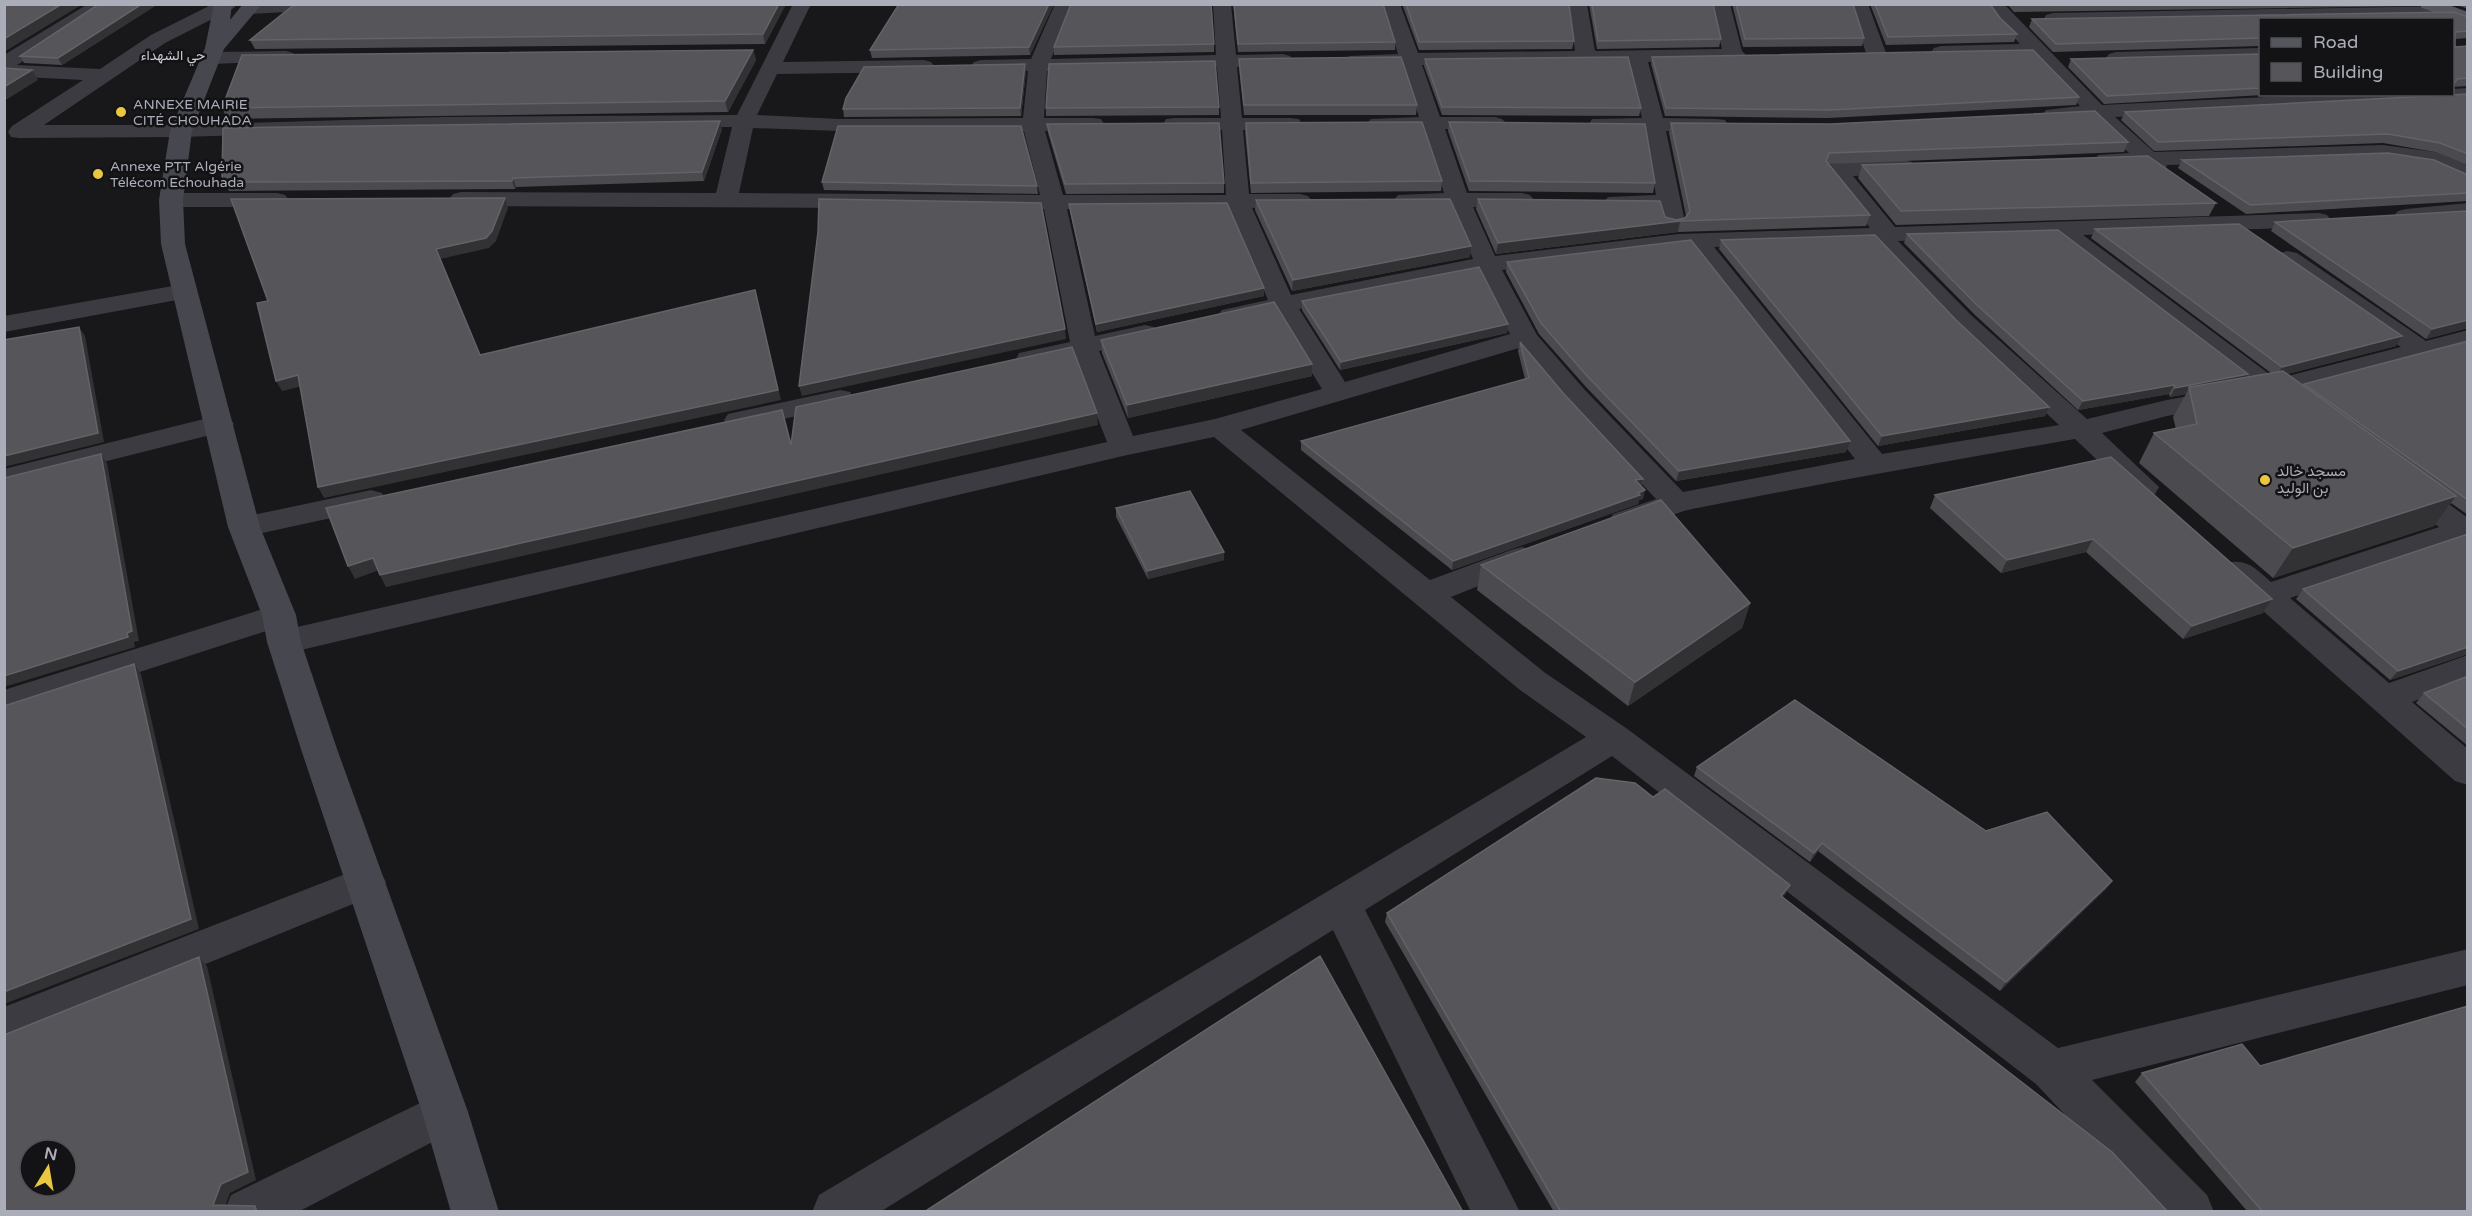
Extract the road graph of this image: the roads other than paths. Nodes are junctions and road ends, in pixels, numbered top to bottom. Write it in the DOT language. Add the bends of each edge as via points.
graph roads {
  1 [pos="102,4"];
  2 [pos="346,4"];
  3 [pos="802,4"];
  4 [pos="1064,4"];
  5 [pos="1222,4"];
  6 [pos="1391,4"];
  7 [pos="1578,4"];
  8 [pos="1721,4"];
  9 [pos="1859,4"];
  10 [pos="2428,4"];
  11 [pos="224,6"];
  12 [pos="252,6"];
  13 [pos="2000,12"];
  14 [pos="2449,12"];
  15 [pos="2468,19"];
  16 [pos="754,52"];
  17 [pos="1918,52"];
  18 [pos="213,53"];
  19 [pos="1897,53"];
  20 [pos="2259,54"];
  21 [pos="1733,55"];
  22 [pos="1756,55"];
  23 [pos="2040,55"];
  24 [pos="305,57"];
  25 [pos="1586,57"];
  26 [pos="1637,57"];
  27 [pos="2069,59"];
  28 [pos="2093,59"];
  29 [pos="773,60"];
  30 [pos="1227,60"];
  31 [pos="1307,60"];
  32 [pos="1341,60"];
  33 [pos="1409,60"];
  34 [pos="4,64"];
  35 [pos="1038,65"];
  36 [pos="4,70"];
  37 [pos="105,75"];
  38 [pos="2427,96"];
  39 [pos="2097,112"];
  40 [pos="2038,115"];
  41 [pos="744,121"];
  42 [pos="1361,123"];
  43 [pos="1431,123"];
  44 [pos="1115,124"];
  45 [pos="1150,124"];
  46 [pos="1232,124"];
  47 [pos="1314,124"];
  48 [pos="1513,124"];
  49 [pos="1583,124"];
  50 [pos="1654,124"];
  51 [pos="1034,125"];
  52 [pos="1735,125"];
  53 [pos="180,131"];
  54 [pos="12,135"];
  55 [pos="2147,159"];
  56 [pos="2087,161"];
  57 [pos="1919,167"];
  58 [pos="2464,171"];
  59 [pos="2175,178"];
  60 [pos="726,198"];
  61 [pos="443,199"];
  62 [pos="171,200"];
  63 [pos="301,200"];
  64 [pos="1388,200"];
  65 [pos="1458,200"];
  66 [pos="1319,201"];
  67 [pos="1539,201"];
  68 [pos="1598,201"];
  69 [pos="1238,202"];
  70 [pos="1668,202"];
  71 [pos="1054,203"];
  72 [pos="2211,204"];
  73 [pos="2468,210"];
  74 [pos="2388,217"];
  75 [pos="2342,219"];
  76 [pos="2238,224"];
  77 [pos="2059,228"];
  78 [pos="1883,234"];
  79 [pos="1687,241"];
  80 [pos="1487,264"];
  81 [pos="184,292"];
  82 [pos="1282,303"];
  83 [pos="1212,319"];
  84 [pos="4,324"];
  85 [pos="1166,329"];
  86 [pos="1526,338"];
  87 [pos="2468,338"];
  88 [pos="1084,347"];
  89 [pos="2422,350"];
  90 [pos="1005,364"];
  91 [pos="2271,388"];
  92 [pos="869,392"];
  93 [pos="1339,394"];
  94 [pos="2300,410"];
  95 [pos="219,424"];
  96 [pos="719,424"];
  97 [pos="1220,428"];
  98 [pos="2079,430"];
  99 [pos="1123,447"];
  100 [pos="1875,464"];
  101 [pos="2385,473"];
  102 [pos="4,478"];
  103 [pos="394,495"];
  104 [pos="1676,503"];
  105 [pos="2168,508"];
  106 [pos="244,527"];
  107 [pos="1601,529"];
  108 [pos="2466,530"];
  109 [pos="1547,548"];
  110 [pos="2212,548"];
  111 [pos="1426,594"];
  112 [pos="2266,595"];
  113 [pos="282,629"];
  114 [pos="2468,667"];
  115 [pos="2385,698"];
  116 [pos="4,703"];
  117 [pos="1613,738"];
  118 [pos="2468,771"];
  119 [pos="366,882"];
  120 [pos="1341,903"];
  121 [pos="2468,967"];
  122 [pos="4,1027"];
  123 [pos="2052,1070"];
  124 [pos="445,1112"];
  125 [pos="248,1212"];
  126 [pos="475,1212"];
  127 [pos="836,1212"];
  128 [pos="1496,1212"];
  129 [pos="2190,1212"];
  1 -- 34 [label="street"];
  2 -- 12 [label="street"];
  3 -- 29 [label="street"];
  4 -- 35 [label="street"];
  5 -- 30 [label="street"];
  6 -- 33 [label="street"];
  7 -- 25 [label="street"];
  8 -- 21 [label="street"];
  9 -- 19 [label="street" via="1867,54"];
  10 -- 14 [label="main road"];
  11 -- 18 [label="street"];
  11 -- 37 [label="street" via="158,39"];
  12 -- 18 [label="street"];
  13 -- 14 [label="street"];
  13 -- 23 [label="street"];
  14 -- 15 [label="main road"];
  16 -- 29 [label="street"];
  17 -- 23 [label="street"];
  18 -- 24 [label="street"];
  18 -- 53 [label="street"];
  20 -- 28 [label="street"];
  21 -- 22 [label="street"];
  21 -- 26 [label="street"];
  23 -- 27 [label="street"];
  23 -- 39 [label="street"];
  25 -- 26 [label="street"];
  25 -- 33 [label="street"];
  26 -- 50 [label="street"];
  29 -- 35 [label="street"];
  29 -- 41 [label="street"];
  30 -- 31 [label="street"];
  30 -- 35 [label="street"];
  30 -- 46 [label="street"];
  32 -- 33 [label="street"];
  33 -- 43 [label="street"];
  35 -- 51 [label="street"];
  36 -- 37 [label="street"];
  37 -- 54 [label="street"];
  38 -- 39 [label="street"];
  39 -- 40 [label="street"];
  39 -- 55 [label="street"];
  41 -- 51 [label="street"];
  41 -- 53 [label="street" via="443,123"];
  41 -- 60 [label="street"];
  42 -- 43 [label="street"];
  43 -- 48 [label="street"];
  43 -- 65 [label="street"];
  44 -- 51 [label="street"];
  45 -- 46 [label="street"];
  46 -- 47 [label="street"];
  46 -- 69 [label="street"];
  49 -- 50 [label="street"];
  50 -- 52 [label="street"];
  50 -- 70 [label="street"];
  51 -- 71 [label="street"];
  53 -- 54 [label="street"];
  53 -- 62 [label="street"];
  55 -- 56 [label="street"];
  55 -- 58 [label="street" via="2383,152 2435,159"];
  55 -- 59 [label="street"];
  57 -- 78 [label="street" via="1836,170"];
  60 -- 61 [label="street"];
  60 -- 71 [label="street"];
  62 -- 63 [label="street"];
  62 -- 81 [label="street" via="172,244"];
  64 -- 65 [label="street"];
  65 -- 67 [label="street"];
  65 -- 80 [label="street"];
  66 -- 69 [label="street"];
  68 -- 70 [label="street"];
  69 -- 71 [label="street"];
  69 -- 82 [label="street"];
  70 -- 79 [label="street"];
  71 -- 88 [label="street"];
  72 -- 76 [label="street"];
  73 -- 74 [label="street"];
  75 -- 76 [label="street"];
  76 -- 77 [label="street"];
  76 -- 89 [label="street"];
  77 -- 78 [label="street"];
  77 -- 91 [label="street"];
  78 -- 79 [label="street"];
  78 -- 98 [label="street" via="1963,322"];
  79 -- 80 [label="street"];
  79 -- 100 [label="street"];
  80 -- 82 [label="street"];
  80 -- 86 [label="street"];
  81 -- 84 [label="street"];
  81 -- 95 [label="street"];
  82 -- 83 [label="street"];
  82 -- 93 [label="street"];
  85 -- 88 [label="street"];
  86 -- 93 [label="street"];
  86 -- 104 [label="street"];
  87 -- 89 [label="street"];
  88 -- 90 [label="street"];
  88 -- 99 [label="street"];
  89 -- 91 [label="street"];
  91 -- 94 [label="street"];
  91 -- 98 [label="street"];
  92 -- 96 [label="street"];
  93 -- 97 [label="street"];
  95 -- 102 [label="street"];
  95 -- 106 [label="street"];
  97 -- 99 [label="street"];
  97 -- 111 [label="street"];
  98 -- 100 [label="street"];
  98 -- 105 [label="street"];
  99 -- 113 [label="street"];
  100 -- 104 [label="street"];
  101 -- 108 [label="street"];
  103 -- 106 [label="street"];
  104 -- 107 [label="street"];
  106 -- 113 [label="street"];
  108 -- 112 [label="street"];
  109 -- 111 [label="street"];
  110 -- 112 [label="street"];
  111 -- 117 [label="street" via="1532,681"];
  112 -- 115 [label="street"];
  113 -- 116 [label="street"];
  113 -- 119 [label="street"];
  114 -- 115 [label="street"];
  115 -- 118 [label="street"];
  117 -- 120 [label="street"];
  117 -- 123 [label="street"];
  119 -- 122 [label="street"];
  119 -- 124 [label="street"];
  120 -- 127 [label="street"];
  120 -- 128 [label="street"];
  121 -- 123 [label="street"];
  123 -- 129 [label="street"];
  124 -- 125 [label="street"];
  124 -- 126 [label="street"];
}
